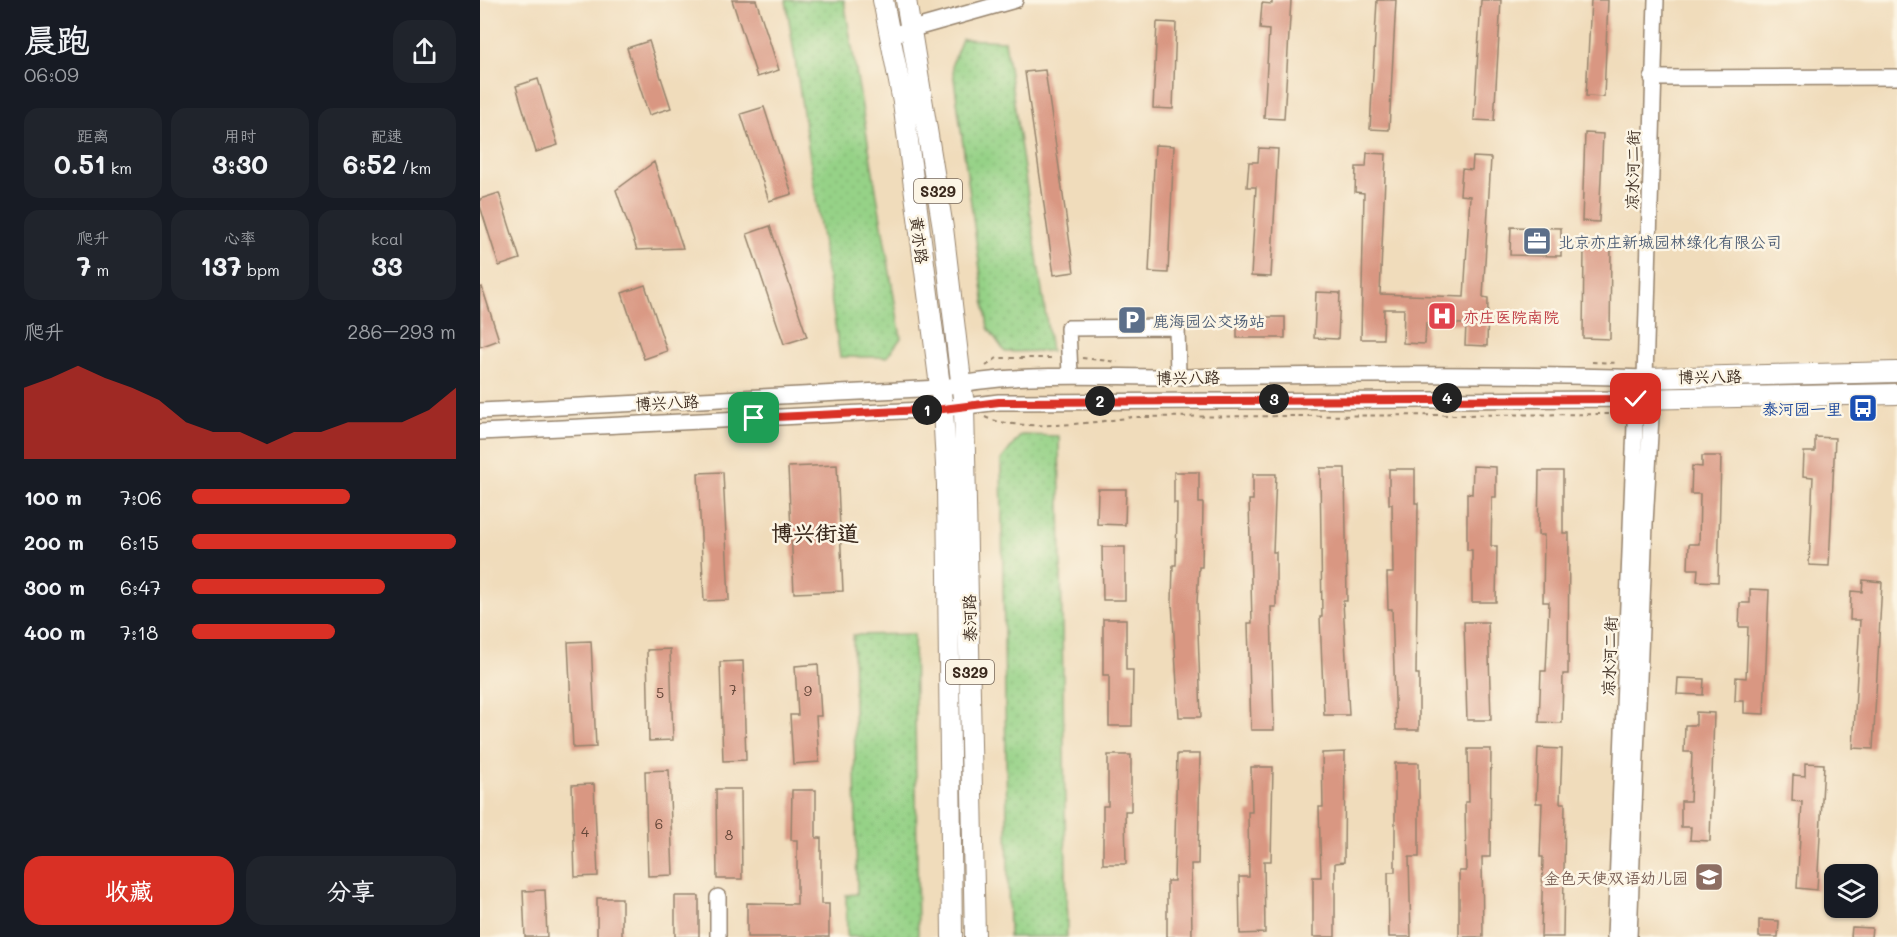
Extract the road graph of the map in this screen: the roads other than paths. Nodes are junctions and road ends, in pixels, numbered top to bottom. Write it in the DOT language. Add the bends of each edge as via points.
graph roads {
  1 [pos="883,0"];
  2 [pos="906,0"];
  3 [pos="1015,0"];
  4 [pos="1656,0"];
  5 [pos="912,29"];
  6 [pos="891,35"];
  7 [pos="1897,77"];
  8 [pos="1652,78"];
  9 [pos="1897,372"];
  10 [pos="1070,375"];
  11 [pos="1178,378"];
  12 [pos="1645,378"];
  13 [pos="961,383"];
  14 [pos="940,388"];
  15 [pos="1897,394"];
  16 [pos="1644,399"];
  17 [pos="964,406"];
  18 [pos="943,409"];
  19 [pos="480,411"];
  20 [pos="480,432"];
  21 [pos="718,897"];
  22 [pos="718,937"];
  23 [pos="952,937"];
  24 [pos="975,937"];
  25 [pos="1615,937"];
  26 [pos="1629,937"];
  1 -- 6 [label="main road, 黄亦路 / S329"];
  2 -- 5 [label="main road, 黄亦路 / S329"];
  3 -- 5 [label="street"];
  4 -- 8 [label="street, 凉水河二街"];
  5 -- 6 [label="street"];
  5 -- 13 [label="main road, 黄亦路 / S329" via="943,228"];
  6 -- 14 [label="main road, 黄亦路 / S329"];
  7 -- 8 [label="street"];
  8 -- 12 [label="street, 凉水河二街"];
  9 -- 12 [label="main road, 博兴八路"];
  10 -- 11 [label="street, 博兴八路"];
  10 -- 11 [label="street" via="1068,328 1177,327"];
  10 -- 13 [label="street, 博兴八路"];
  11 -- 12 [label="street, 博兴八路"];
  12 -- 16 [label="street, 凉水河二街"];
  13 -- 14 [label="street, 博兴八路"];
  13 -- 17 [label="main road, 黄亦路 / S329"];
  14 -- 18 [label="main road, 黄亦路 / S329"];
  14 -- 19 [label="street, 博兴八路"];
  15 -- 16 [label="main road, 博兴八路"];
  16 -- 17 [label="street, 博兴八路" via="1070,401"];
  16 -- 25 [label="street, 凉水河二街"];
  16 -- 26 [label="street, 凉水河二街"];
  17 -- 18 [label="street, 博兴八路"];
  17 -- 24 [label="main road, 泰河路 / S329"];
  18 -- 20 [label="street, 博兴八路"];
  18 -- 23 [label="main road, 泰河路 / S329"];
  21 -- 22 [label="street"];
}
